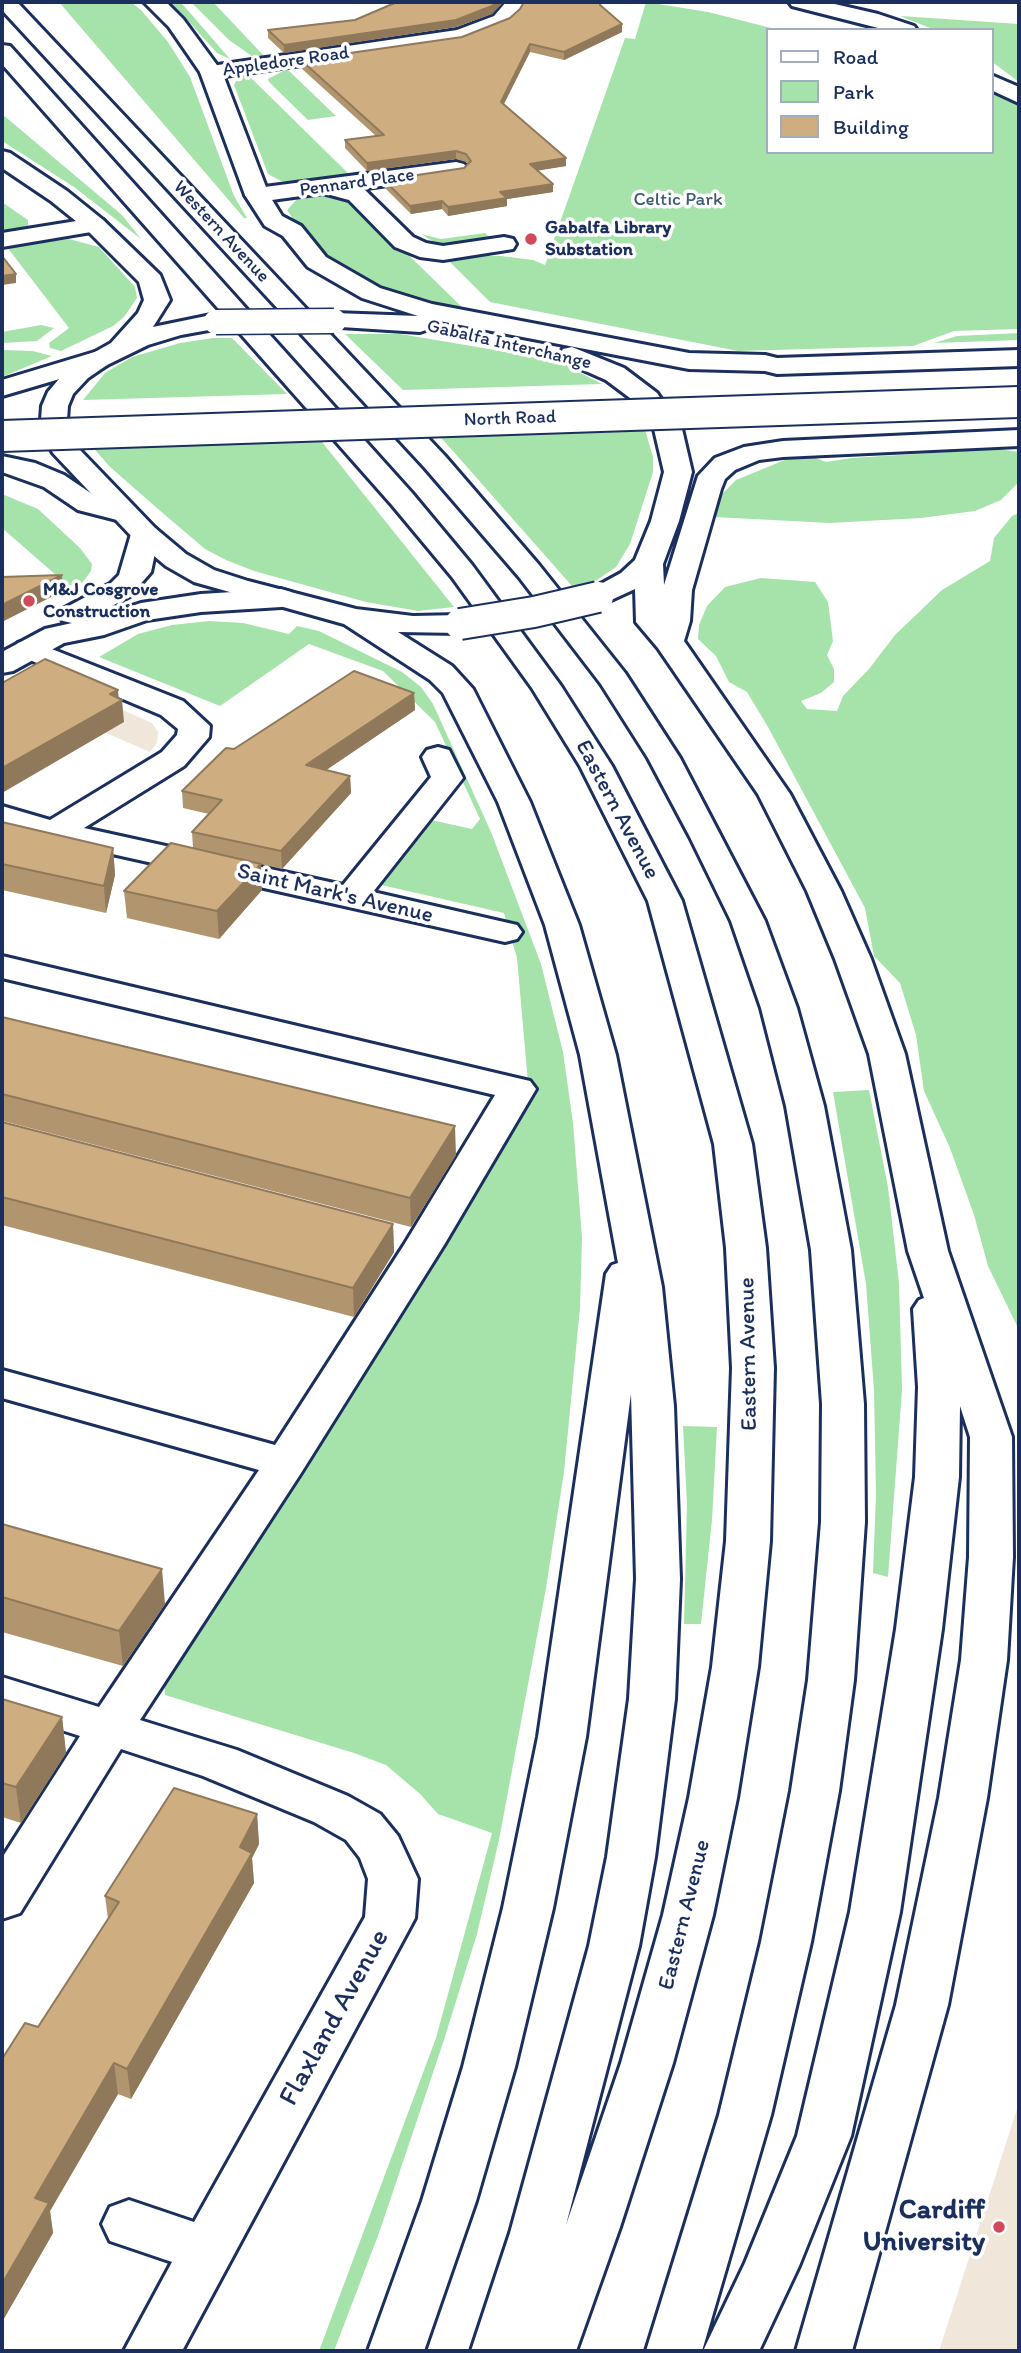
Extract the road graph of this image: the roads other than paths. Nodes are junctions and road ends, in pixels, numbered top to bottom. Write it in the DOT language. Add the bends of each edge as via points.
graph roads {
  1 [pos="6,2"];
  2 [pos="154,2"];
  3 [pos="516,2"];
  4 [pos="799,2"];
  5 [pos="901,28"];
  6 [pos="2,51"];
  7 [pos="211,72"];
  8 [pos="993,82"];
  9 [pos="1019,96"];
  10 [pos="2,158"];
  11 [pos="456,169"];
  12 [pos="330,188"];
  13 [pos="257,195"];
  14 [pos="273,221"];
  15 [pos="95,225"];
  16 [pos="2,240"];
  17 [pos="504,244"];
  18 [pos="422,324"];
  19 [pos="109,353"];
  20 [pos="572,356"];
  21 [pos="1019,358"];
  22 [pos="777,366"];
  23 [pos="1019,381"];
  24 [pos="2,388"];
  25 [pos="1019,402"];
  26 [pos="2,414"];
  27 [pos="1019,424"];
  28 [pos="2,436"];
  29 [pos="1019,438"];
  30 [pos="351,440"];
  31 [pos="2,464"];
  32 [pos="678,472"];
  33 [pos="121,512"];
  34 [pos="145,534"];
  35 [pos="648,564"];
  36 [pos="281,598"];
  37 [pos="355,618"];
  38 [pos="43,642"];
  39 [pos="669,642"];
  40 [pos="2,664"];
  41 [pos="443,768"];
  42 [pos="30,824"];
  43 [pos="2,845"];
  44 [pos="351,898"];
  45 [pos="505,932"];
  46 [pos="2,967"];
  47 [pos="632,1231"];
  48 [pos="385,1235"];
  49 [pos="424,1245"];
  50 [pos="928,1251"];
  51 [pos="2,1384"];
  52 [pos="286,1463"];
  53 [pos="2,1694"];
  54 [pos="110,1727"];
  55 [pos="2,1899"];
  56 [pos="129,2224"];
  57 [pos="207,2250"];
  58 [pos="152,2351"];
  59 [pos="396,2351"];
  60 [pos="499,2351"];
  61 [pos="548,2351"];
  62 [pos="674,2351"];
  63 [pos="731,2351"];
  64 [pos="824,2351"];
  1 -- 62 [label="main road, Western Avenue" via="435,462 614,680 707,837 748,921 779,1009 805,1106 831,1250 843,1404 843,1522 831,1680 786,1941 746,2115"];
  2 -- 7 [label="main road"];
  3 -- 7 [label="main road, Appledore Road" via="501,20 461,36"];
  4 -- 5 [label="main road"];
  6 -- 30 [label="main road, Western Avenue"];
  7 -- 13 [label="main road"];
  8 -- 9 [label="main road"];
  10 -- 15 [label="main road"];
  11 -- 12 [label="main road, Pennard Place"];
  12 -- 13 [label="main road, Pennard Place"];
  12 -- 17 [label="main road" via="357,195 415,249 443,253"];
  13 -- 14 [label="main road"];
  14 -- 18 [label="main road" via="271,233 315,283"];
  14 -- 22 [label="main road" via="292,231 317,262 345,280 427,312 666,358"];
  15 -- 16 [label="main road"];
  15 -- 19 [label="main road" via="132,260 155,289 157,300 149,316"];
  18 -- 19 [label="main road, Gabalfa Interchange, bridge" via="216,322 177,328"];
  18 -- 20 [label="main road, Gabalfa Interchange"];
  19 -- 24 [label="main road"];
  19 -- 33 [label="main road, Gabalfa Interchange" via="79,372 61,392 54,420 67,453"];
  20 -- 22 [label="main road" via="703,370"];
  20 -- 32 [label="main road, Gabalfa Interchange" via="615,374 648,400 668,429"];
  21 -- 22 [label="main road"];
  23 -- 26 [label="main road, North Road"];
  25 -- 28 [label="main road, North Road, bridge"];
  27 -- 32 [label="main road" via="776,434 709,448"];
  29 -- 39 [label="main road" via="783,449 725,464 712,476 707,489 677,590"];
  30 -- 61 [label="main road, Eastern Avenue" via="462,571 546,686 596,766 665,901 733,1144 746,1248 753,1368 748,1541 735,1667 713,1798 688,1915 647,2063"];
  31 -- 33 [label="main road" via="54,481 88,504"];
  32 -- 35 [label="main road, Gabalfa Interchange"];
  33 -- 34 [label="main road, Gabalfa Interchange"];
  34 -- 36 [label="main road, Gabalfa Interchange" via="204,576"];
  34 -- 38 [label="main road" via="129,582 74,615"];
  35 -- 37 [label="main road, Gabalfa Interchange, bridge" via="598,597 534,612 460,624 414,625"];
  35 -- 39 [label="main road" via="651,622"];
  36 -- 37 [label="main road, Gabalfa Interchange"];
  36 -- 38 [label="main road" via="141,611"];
  37 -- 47 [label="main road" via="441,673 457,689 514,802 562,925 598,1055"];
  38 -- 40 [label="main road"];
  38 -- 42 [label="main road" via="172,708 194,726 193,737 173,759"];
  39 -- 50 [label="main road" via="774,794 853,959 887,1054"];
  41 -- 44 [label="main road"];
  42 -- 43 [label="main road"];
  42 -- 44 [label="main road, Saint Mark's Avenue"];
  44 -- 45 [label="main road, Saint Mark's Avenue"];
  46 -- 49 [label="main road" via="517,1089"];
  47 -- 59 [label="main road" via="564,1724 530,1895 489,2067 449,2201"];
  47 -- 60 [label="main road" via="653,1406 658,1579 652,1699 614,1946 537,2233"];
  48 -- 49 [label="main road"];
  49 -- 52 [label="main road"];
  50 -- 63 [label="main road" via="939,1387 937,1477 919,1629 875,1912 824,2136"];
  50 -- 64 [label="main road" via="991,1437 991,1558 984,1660 963,1798 922,2005"];
  51 -- 52 [label="main road"];
  52 -- 54 [label="main road"];
  53 -- 54 [label="main road, Flaxland Avenue"];
  54 -- 55 [label="main road"];
  54 -- 57 [label="main road, Flaxland Avenue" via="219,1763 331,1809 363,1827 381,1849 393,1879 390,1917"];
  56 -- 57 [label="main road"];
  57 -- 58 [label="main road, Flaxland Avenue"];
}
